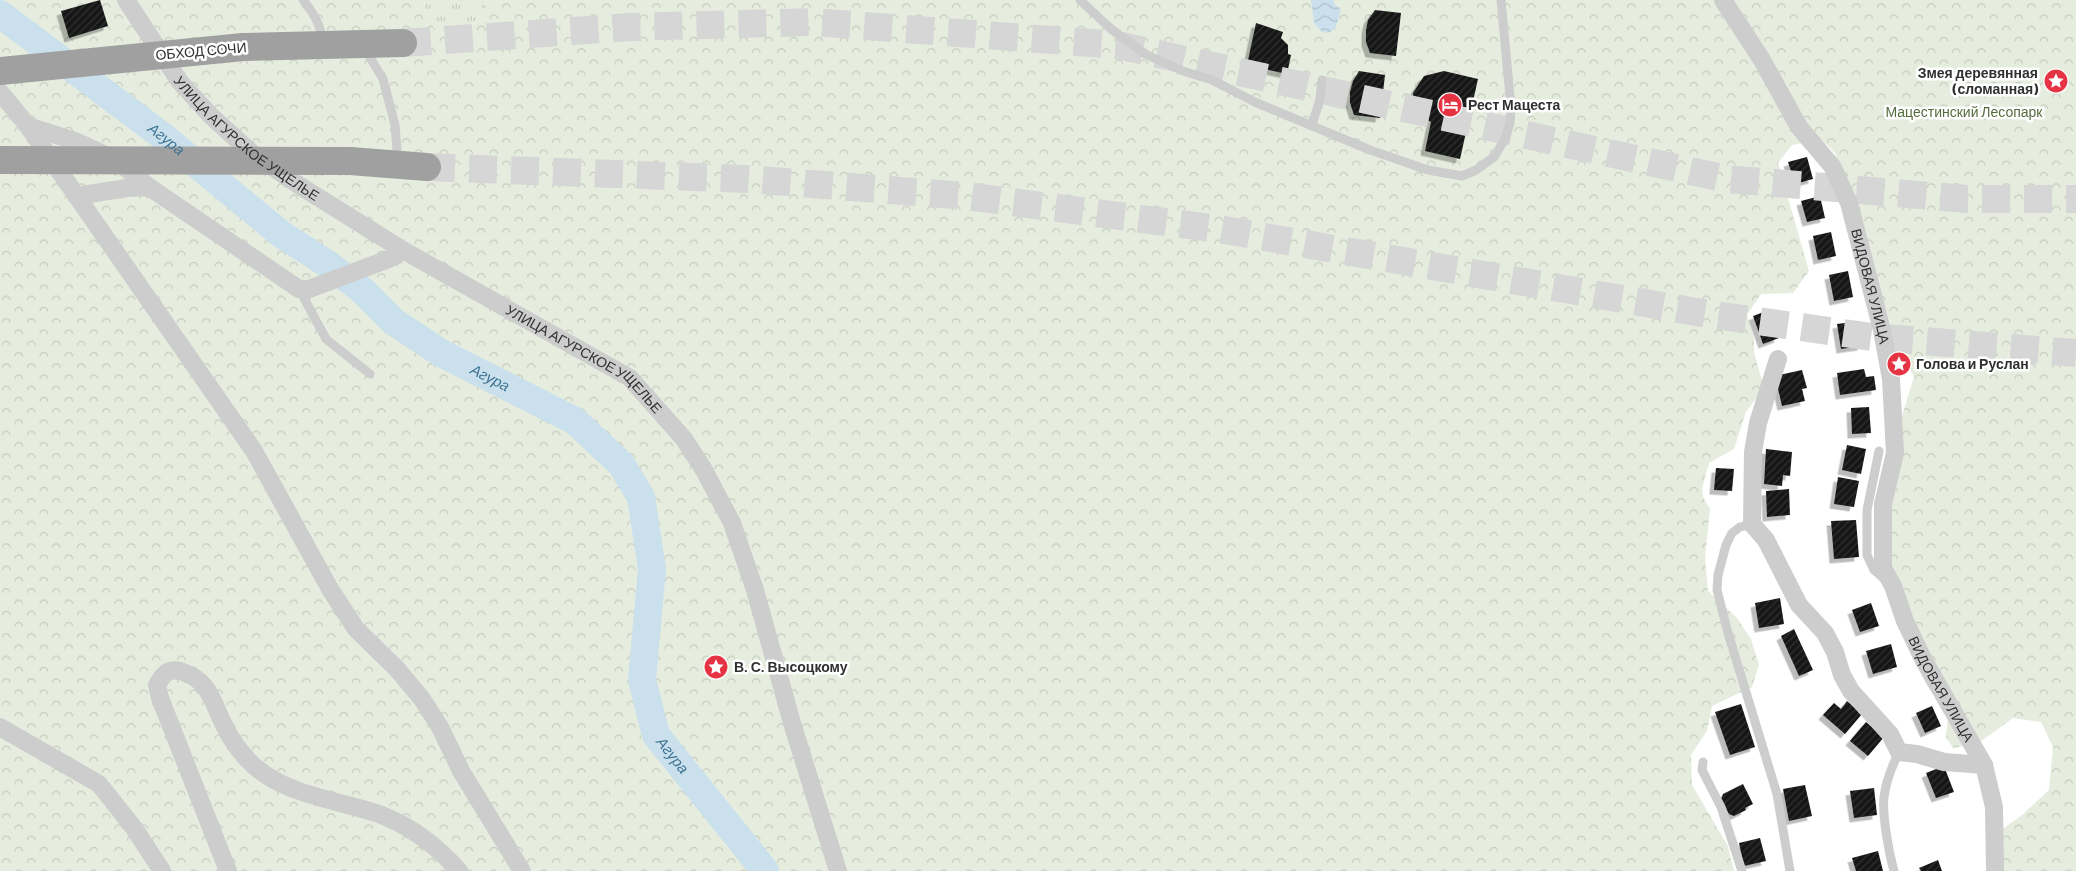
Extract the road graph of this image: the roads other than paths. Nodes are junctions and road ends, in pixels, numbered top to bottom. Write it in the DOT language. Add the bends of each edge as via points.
graph roads {
  1 [pos="126,0"];
  2 [pos="303,0"];
  3 [pos="1080,0"];
  4 [pos="1500,0"];
  5 [pos="1723,0"];
  6 [pos="403,43"];
  7 [pos="362,44"];
  8 [pos="322,45"];
  9 [pos="0,71"];
  10 [pos="1322,80"];
  11 [pos="0,92"];
  12 [pos="1312,125"];
  13 [pos="28,126"];
  14 [pos="0,160"];
  15 [pos="398,164"];
  16 [pos="427,167"];
  17 [pos="149,187"];
  18 [pos="76,196"];
  19 [pos="401,249"];
  20 [pos="304,289"];
  21 [pos="1778,359"];
  22 [pos="370,374"];
  23 [pos="1878,451"];
  24 [pos="1752,524"];
  25 [pos="1893,586"];
  26 [pos="0,727"];
  27 [pos="1899,752"];
  28 [pos="1703,762"];
  29 [pos="1984,765"];
  30 [pos="162,871"];
  31 [pos="228,871"];
  32 [pos="459,871"];
  33 [pos="522,871"];
  34 [pos="838,871"];
  35 [pos="1742,871"];
  36 [pos="1790,871"];
  37 [pos="1894,871"];
  38 [pos="1995,871"];
  1 -- 19 [label="street, УЛИЦА АГУРСКОЕ УЩЕЛЬЕ" via="180,82 211,116 252,153 292,181"];
  2 -- 8 [label="lane" via="318,22"];
  3 -- 12 [label="lane" via="1144,54 1212,80"];
  4 -- 12 [label="lane" via="1510,123 1505,140 1494,157 1476,170 1462,176 1428,170"];
  5 -- 25 [label="street, ВИДОВАЯ УЛИЦА" via="1762,60 1799,127 1832,166 1849,203 1882,330 1890,378 1895,453 1883,504 1883,568"];
  6 -- 7 [label="highway, ОБХОД СОЧИ"];
  7 -- 8 [label="highway, ОБХОД СОЧИ"];
  7 -- 15 [label="lane" via="383,80 395,125"];
  8 -- 9 [label="highway, ОБХОД СОЧИ, bridge" via="243,47"];
  10 -- 12 [label="lane"];
  11 -- 13 [label="street"];
  13 -- 17 [label="street" via="75,141 116,160"];
  13 -- 18 [label="street"];
  14 -- 15 [label="highway, bridge" via="350,161"];
  15 -- 16 [label="highway"];
  17 -- 18 [label="street"];
  17 -- 20 [label="street"];
  18 -- 33 [label="street" via="254,451 330,589 356,629 422,699"];
  19 -- 20 [label="street" via="396,256"];
  19 -- 34 [label="street, УЛИЦА АГУРСКОЕ УЩЕЛЬЕ" via="630,378 684,439 732,523"];
  20 -- 22 [label="lane" via="326,339"];
  21 -- 24 [label="street" via="1753,452"];
  23 -- 25 [label="lane" via="1867,510 1867,555 1874,570"];
  24 -- 27 [label="street" via="1766,540 1799,605 1825,633 1851,691 1890,734"];
  24 -- 36 [label="lane" via="1732,533 1718,575 1717,590 1777,794"];
  25 -- 29 [label="street, ВИДОВАЯ УЛИЦА" via="1923,659"];
  26 -- 30 [label="street" via="99,784 134,828"];
  27 -- 29 [label="street, ВИДОВАЯ УЛИЦА" via="1944,762"];
  27 -- 37 [label="lane" via="1891,768 1884,797 1889,853"];
  28 -- 35 [label="lane" via="1702,770 1721,807"];
  29 -- 38 [label="street, ВИДОВАЯ УЛИЦА" via="1994,808"];
  31 -- 32 [label="street" via="160,698 157,686 164,674 172,670 199,679 212,697 225,728 247,759 274,780 311,795 380,815 417,833 440,849"];
}
